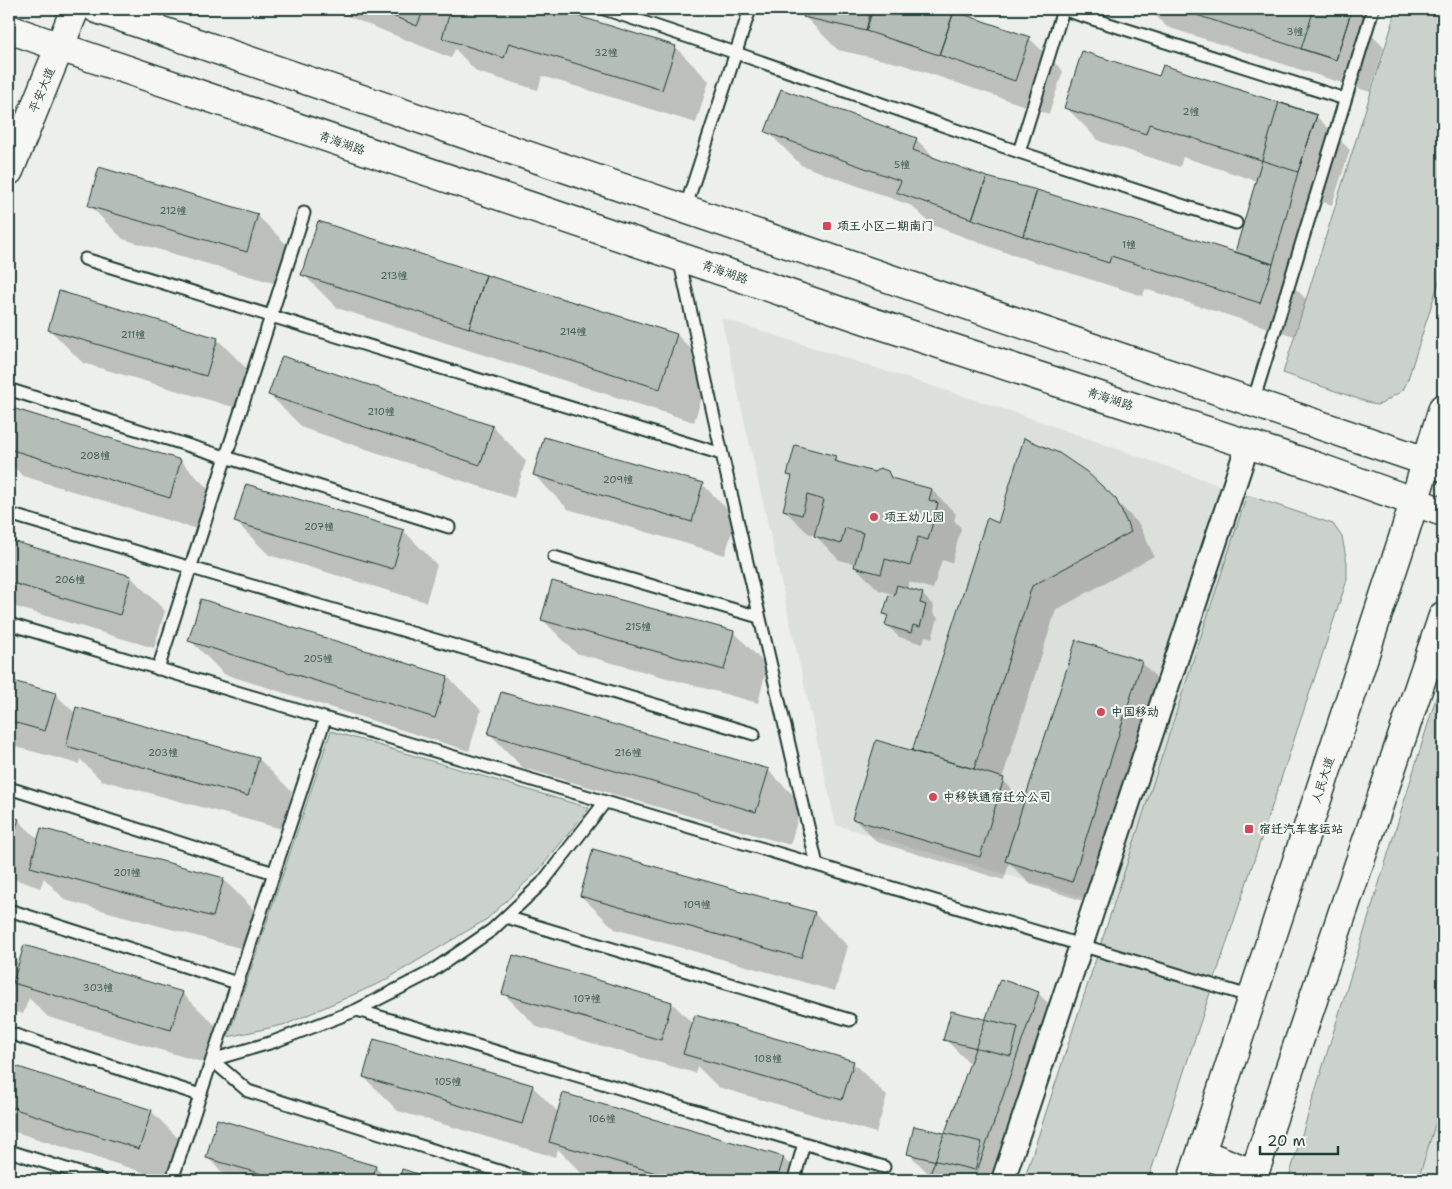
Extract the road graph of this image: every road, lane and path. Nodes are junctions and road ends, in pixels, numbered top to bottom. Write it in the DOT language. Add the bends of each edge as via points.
graph roads {
  1 [pos="75,9"];
  2 [pos="97,9"];
  3 [pos="604,9"];
  4 [pos="750,9"];
  5 [pos="1373,9"];
  6 [pos="1067,10"];
  7 [pos="9,29"];
  8 [pos="60,47"];
  9 [pos="736,53"];
  10 [pos="1345,99"];
  11 [pos="1019,152"];
  12 [pos="9,171"];
  13 [pos="684,209"];
  14 [pos="304,213"];
  15 [pos="1236,223"];
  16 [pos="679,257"];
  17 [pos="85,259"];
  18 [pos="271,316"];
  19 [pos="14,391"];
  20 [pos="1253,402"];
  21 [pos="1443,408"];
  22 [pos="1248,444"];
  23 [pos="722,454"];
  24 [pos="226,457"];
  25 [pos="1435,464"];
  26 [pos="1414,501"];
  27 [pos="1443,512"];
  28 [pos="9,514"];
  29 [pos="449,527"];
  30 [pos="554,557"];
  31 [pos="190,568"];
  32 [pos="1443,616"];
  33 [pos="760,618"];
  34 [pos="9,624"];
  35 [pos="158,669"];
  36 [pos="325,719"];
  37 [pos="754,734"];
  38 [pos="9,788"];
  39 [pos="605,802"];
  40 [pos="817,865"];
  41 [pos="274,873"];
  42 [pos="9,910"];
  43 [pos="506,917"];
  44 [pos="1081,945"];
  45 [pos="237,983"];
  46 [pos="1252,997"];
  47 [pos="357,1010"];
  48 [pos="850,1020"];
  49 [pos="9,1033"];
  50 [pos="212,1060"];
  51 [pos="200,1095"];
  52 [pos="804,1143"];
  53 [pos="9,1151"];
  54 [pos="1201,1153"];
  55 [pos="884,1167"];
  56 [pos="1253,1177"];
  57 [pos="101,1180"];
  58 [pos="172,1180"];
  59 [pos="527,1180"];
  60 [pos="794,1180"];
  61 [pos="1003,1180"];
  62 [pos="1192,1180"];
  1 -- 8 [label="main road, 平安大道"];
  2 -- 13 [label="main road"];
  3 -- 9 [label="lane"];
  4 -- 9 [label="lane"];
  5 -- 10 [label="lane"];
  6 -- 10 [label="lane"];
  6 -- 11 [label="lane"];
  7 -- 8 [label="main road, 青海湖路"];
  8 -- 12 [label="main road, 平安大道"];
  8 -- 16 [label="main road, 青海湖路"];
  9 -- 11 [label="lane"];
  9 -- 13 [label="lane"];
  10 -- 20 [label="lane"];
  11 -- 15 [label="lane"];
  13 -- 20 [label="main road"];
  14 -- 18 [label="lane"];
  16 -- 22 [label="main road, 青海湖路"];
  16 -- 23 [label="lane"];
  17 -- 18 [label="lane"];
  18 -- 23 [label="lane"];
  18 -- 24 [label="lane"];
  19 -- 24 [label="lane"];
  20 -- 25 [label="main road"];
  21 -- 25 [label="main road, 人民大道"];
  22 -- 26 [label="main road, 青海湖路"];
  22 -- 44 [label="street"];
  23 -- 33 [label="lane"];
  24 -- 29 [label="lane"];
  24 -- 31 [label="lane"];
  25 -- 26 [label="main road, 人民大道"];
  26 -- 27 [label="main road, 青海湖路"];
  26 -- 46 [label="main road, 人民大道"];
  28 -- 31 [label="lane"];
  30 -- 33 [label="lane"];
  31 -- 35 [label="lane"];
  31 -- 37 [label="lane"];
  32 -- 56 [label="main road"];
  33 -- 40 [label="lane"];
  34 -- 35 [label="lane"];
  35 -- 36 [label="lane"];
  36 -- 39 [label="lane"];
  36 -- 41 [label="lane"];
  38 -- 41 [label="lane"];
  39 -- 40 [label="lane"];
  39 -- 43 [label="lane" via="542,883"];
  40 -- 44 [label="lane"];
  41 -- 45 [label="lane"];
  42 -- 45 [label="lane"];
  43 -- 47 [label="lane" via="429,973"];
  43 -- 48 [label="lane"];
  44 -- 46 [label="lane"];
  44 -- 61 [label="street"];
  45 -- 50 [label="lane"];
  46 -- 54 [label="main road, 人民大道"];
  47 -- 50 [label="lane" via="273,1042"];
  47 -- 52 [label="lane"];
  49 -- 51 [label="lane"];
  50 -- 51 [label="lane"];
  50 -- 59 [label="lane" via="248,1092"];
  51 -- 58 [label="lane"];
  52 -- 55 [label="lane"];
  52 -- 60 [label="lane"];
  53 -- 57 [label="lane"];
  54 -- 56 [label="main road"];
  54 -- 62 [label="main road, 人民大道"];
}
